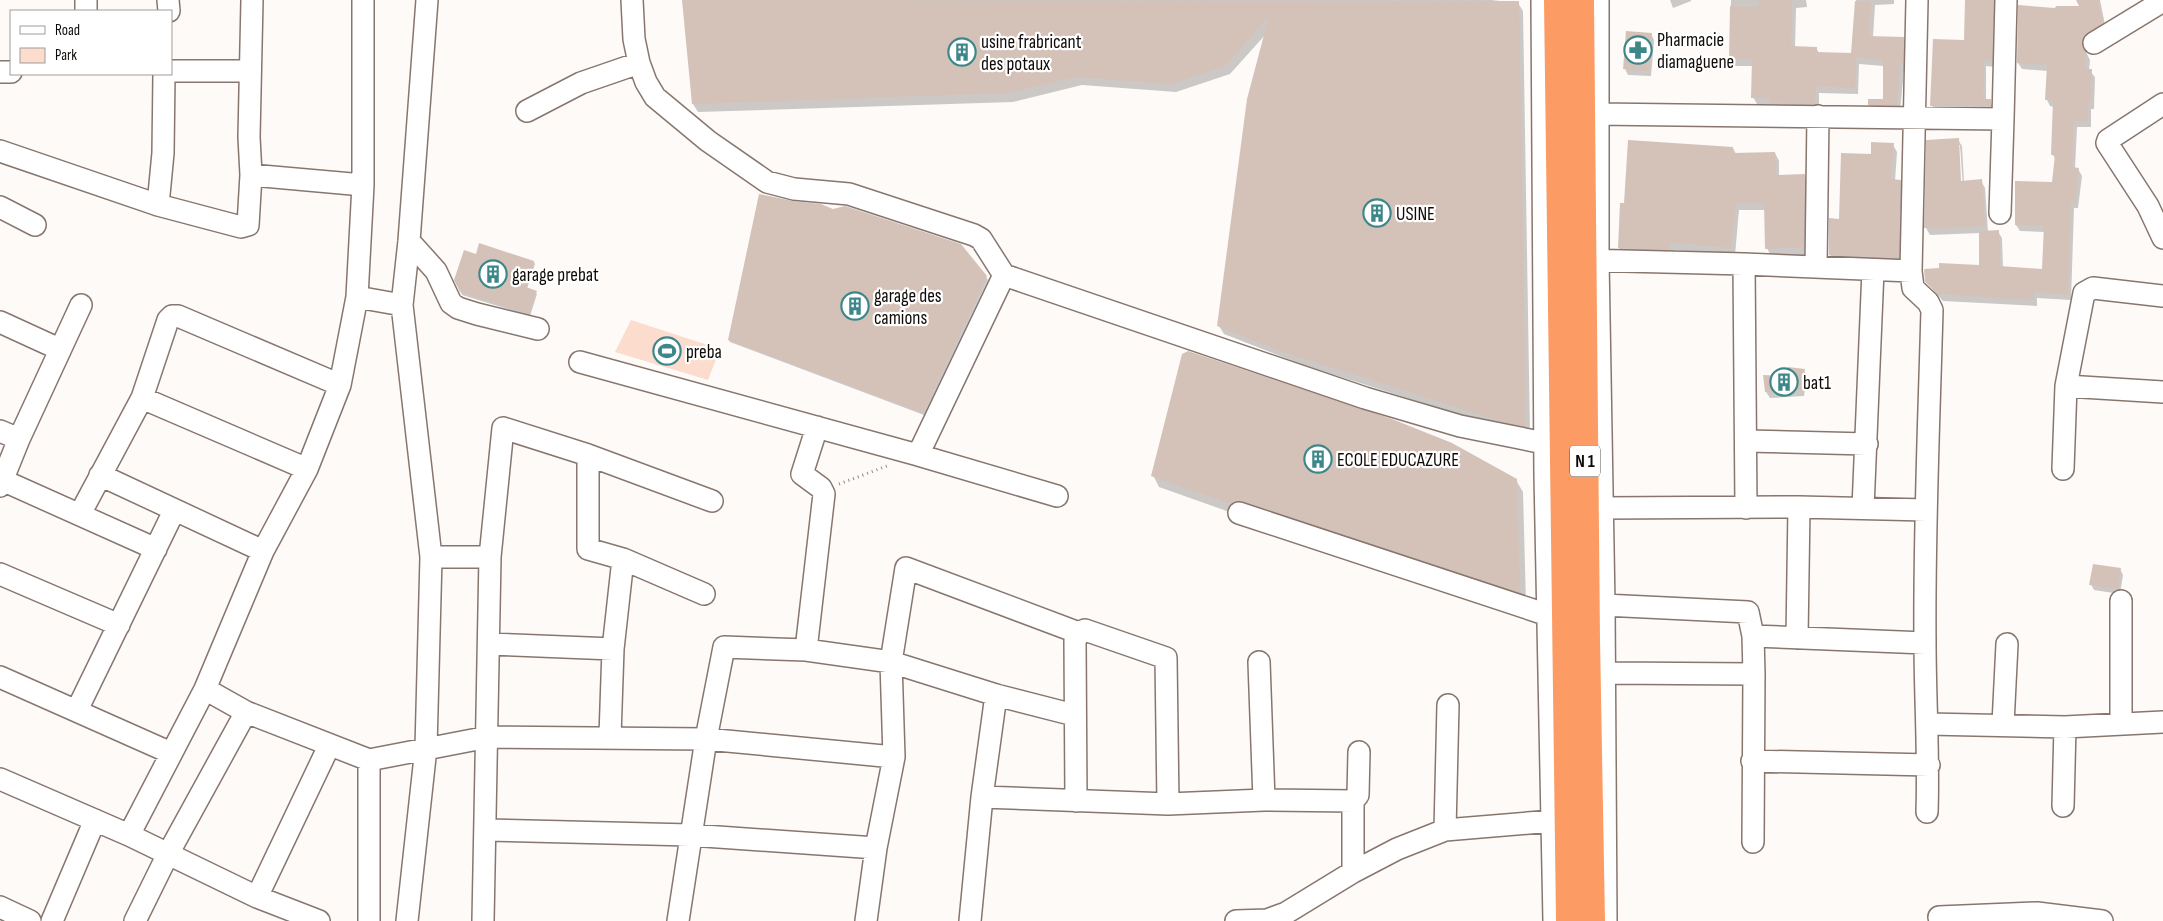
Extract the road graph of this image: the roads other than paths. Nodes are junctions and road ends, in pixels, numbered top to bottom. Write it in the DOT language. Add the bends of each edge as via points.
graph roads {
  1 [pos="252,0"];
  2 [pos="362,0"];
  3 [pos="427,0"];
  4 [pos="632,0"];
  5 [pos="1542,0"];
  6 [pos="1558,0"];
  7 [pos="1580,0"];
  8 [pos="1598,0"];
  9 [pos="1917,0"];
  10 [pos="2006,0"];
  11 [pos="2163,1"];
  12 [pos="2094,42"];
  13 [pos="639,63"];
  14 [pos="172,71"];
  15 [pos="250,71"];
  16 [pos="164,75"];
  17 [pos="2161,109"];
  18 [pos="526,111"];
  19 [pos="1597,114"];
  20 [pos="1818,116"];
  21 [pos="1914,118"];
  22 [pos="2003,119"];
  23 [pos="0,150"];
  24 [pos="251,176"];
  25 [pos="363,185"];
  26 [pos="158,205"];
  27 [pos="0,207"];
  28 [pos="2000,213"];
  29 [pos="35,225"];
  30 [pos="2163,238"];
  31 [pos="409,241"];
  32 [pos="1591,260"];
  33 [pos="1744,264"];
  34 [pos="1816,267"];
  35 [pos="1873,270"];
  36 [pos="1911,271"];
  37 [pos="1004,275"];
  38 [pos="2163,296"];
  39 [pos="357,297"];
  40 [pos="402,305"];
  41 [pos="81,306"];
  42 [pos="0,322"];
  43 [pos="538,329"];
  44 [pos="59,350"];
  45 [pos="580,362"];
  46 [pos="340,385"];
  47 [pos="2066,386"];
  48 [pos="2163,392"];
  49 [pos="142,398"];
  50 [pos="817,427"];
  51 [pos="9,435"];
  52 [pos="1747,441"];
  53 [pos="1867,444"];
  54 [pos="1555,446"];
  55 [pos="588,455"];
  56 [pos="918,455"];
  57 [pos="307,469"];
  58 [pos="2063,469"];
  59 [pos="100,475"];
  60 [pos="1,483"];
  61 [pos="1057,496"];
  62 [pos="712,501"];
  63 [pos="1799,507"];
  64 [pos="1603,508"];
  65 [pos="1746,508"];
  66 [pos="1862,508"];
  67 [pos="1926,510"];
  68 [pos="174,511"];
  69 [pos="1239,513"];
  70 [pos="80,514"];
  71 [pos="156,549"];
  72 [pos="263,551"];
  73 [pos="431,557"];
  74 [pos="490,557"];
  75 [pos="623,559"];
  76 [pos="0,574"];
  77 [pos="704,594"];
  78 [pos="2121,601"];
  79 [pos="1604,605"];
  80 [pos="1548,615"];
  81 [pos="119,625"];
  82 [pos="1079,633"];
  83 [pos="1753,636"];
  84 [pos="1797,638"];
  85 [pos="1925,643"];
  86 [pos="489,644"];
  87 [pos="2007,644"];
  88 [pos="613,649"];
  89 [pos="806,650"];
  90 [pos="891,662"];
  91 [pos="1259,662"];
  92 [pos="1605,674"];
  93 [pos="1754,674"];
  94 [pos="0,677"];
  95 [pos="206,689"];
  96 [pos="996,695"];
  97 [pos="1448,705"];
  98 [pos="76,710"];
  99 [pos="246,712"];
  100 [pos="1074,716"];
  101 [pos="2163,722"];
  102 [pos="1928,724"];
  103 [pos="2003,724"];
  104 [pos="2121,724"];
  105 [pos="2065,727"];
  106 [pos="610,736"];
  107 [pos="488,737"];
  108 [pos="706,739"];
  109 [pos="329,746"];
  110 [pos="426,748"];
  111 [pos="1359,752"];
  112 [pos="171,753"];
  113 [pos="894,757"];
  114 [pos="369,760"];
  115 [pos="1752,761"];
  116 [pos="1929,765"];
  117 [pos="0,779"];
  118 [pos="982,797"];
  119 [pos="1264,800"];
  120 [pos="1076,801"];
  121 [pos="1352,801"];
  122 [pos="1168,804"];
  123 [pos="2063,806"];
  124 [pos="1927,812"];
  125 [pos="95,820"];
  126 [pos="1552,820"];
  127 [pos="485,830"];
  128 [pos="1445,830"];
  129 [pos="129,835"];
  130 [pos="690,835"];
  131 [pos="1753,842"];
  132 [pos="876,848"];
  133 [pos="168,854"];
  134 [pos="1353,872"];
  135 [pos="257,897"];
  136 [pos="0,907"];
  137 [pos="1939,917"];
  138 [pos="30,921"];
  139 [pos="52,921"];
  140 [pos="134,921"];
  141 [pos="319,921"];
  142 [pos="369,921"];
  143 [pos="407,921"];
  144 [pos="483,921"];
  145 [pos="678,921"];
  146 [pos="866,921"];
  147 [pos="970,921"];
  148 [pos="1236,921"];
  149 [pos="1554,921"];
  150 [pos="1570,921"];
  151 [pos="1591,921"];
  152 [pos="1606,921"];
  153 [pos="2102,921"];
  1 -- 15 [label="street"];
  2 -- 25 [label="street"];
  3 -- 31 [label="street"];
  4 -- 13 [label="street"];
  5 -- 54 [label="street"];
  6 -- 54 [label="highway, N 1"];
  7 -- 32 [label="highway, N 1"];
  8 -- 19 [label="street"];
  9 -- 21 [label="street"];
  10 -- 22 [label="street"];
  11 -- 12 [label="street"];
  13 -- 18 [label="street" via="581,83"];
  13 -- 37 [label="street" via="655,97 708,142 767,182 849,194 974,235 981,239"];
  14 -- 15 [label="street"];
  15 -- 24 [label="street"];
  16 -- 26 [label="street" via="163,153"];
  17 -- 30 [label="street" via="2108,140 2108,143 2148,206"];
  19 -- 20 [label="street"];
  19 -- 32 [label="street"];
  20 -- 21 [label="street"];
  20 -- 34 [label="street"];
  21 -- 22 [label="street"];
  21 -- 36 [label="street"];
  22 -- 28 [label="street"];
  23 -- 26 [label="street"];
  24 -- 25 [label="street"];
  24 -- 26 [label="street" via="250,222 245,226"];
  25 -- 39 [label="street"];
  27 -- 29 [label="street"];
  31 -- 40 [label="street"];
  31 -- 43 [label="street" via="436,271 451,303 477,314"];
  32 -- 33 [label="street"];
  32 -- 64 [label="street"];
  32 -- 151 [label="highway, N 1" via="1586,639"];
  33 -- 34 [label="street"];
  33 -- 52 [label="street"];
  34 -- 35 [label="street"];
  35 -- 36 [label="street"];
  35 -- 53 [label="street"];
  36 -- 67 [label="street" via="1913,288 1932,310"];
  37 -- 54 [label="street" via="1365,398 1460,426"];
  37 -- 56 [label="street"];
  38 -- 47 [label="street" via="2088,289 2084,293"];
  39 -- 40 [label="street"];
  39 -- 46 [label="street"];
  40 -- 73 [label="street"];
  41 -- 44 [label="street"];
  42 -- 44 [label="street"];
  44 -- 51 [label="street"];
  45 -- 50 [label="street"];
  46 -- 49 [label="street" via="172,316"];
  46 -- 57 [label="street"];
  47 -- 48 [label="street"];
  47 -- 58 [label="street"];
  49 -- 57 [label="street"];
  49 -- 59 [label="street"];
  50 -- 56 [label="street"];
  50 -- 89 [label="street" via="802,474 823,490"];
  51 -- 60 [label="street"];
  52 -- 53 [label="street"];
  52 -- 65 [label="street"];
  53 -- 66 [label="street"];
  54 -- 80 [label="street"];
  54 -- 150 [label="highway, N 1"];
  55 -- 62 [label="street"];
  55 -- 74 [label="street" via="503,428"];
  55 -- 75 [label="street" via="588,549"];
  56 -- 61 [label="street"];
  57 -- 72 [label="street"];
  59 -- 68 [label="street"];
  59 -- 70 [label="street"];
  60 -- 70 [label="street"];
  63 -- 65 [label="street"];
  63 -- 66 [label="street"];
  63 -- 84 [label="street"];
  64 -- 65 [label="street"];
  64 -- 79 [label="street"];
  66 -- 67 [label="street"];
  67 -- 85 [label="street"];
  68 -- 71 [label="street"];
  68 -- 72 [label="street"];
  69 -- 80 [label="street"];
  70 -- 71 [label="street"];
  71 -- 81 [label="street"];
  72 -- 95 [label="street"];
  73 -- 74 [label="street"];
  73 -- 110 [label="street"];
  74 -- 86 [label="street"];
  75 -- 77 [label="street"];
  75 -- 88 [label="street"];
  76 -- 81 [label="street"];
  78 -- 104 [label="street"];
  79 -- 83 [label="street" via="1744,611 1750,616"];
  79 -- 92 [label="street"];
  80 -- 126 [label="street"];
  81 -- 98 [label="street"];
  82 -- 90 [label="street" via="906,568"];
  82 -- 100 [label="street" via="1075,641"];
  82 -- 122 [label="street" via="1085,630 1166,658"];
  83 -- 84 [label="street"];
  83 -- 93 [label="street"];
  84 -- 85 [label="street"];
  85 -- 102 [label="street"];
  86 -- 88 [label="street"];
  86 -- 107 [label="street"];
  87 -- 103 [label="street"];
  88 -- 106 [label="street"];
  89 -- 90 [label="street"];
  89 -- 108 [label="street" via="724,647"];
  90 -- 96 [label="street"];
  90 -- 113 [label="street"];
  91 -- 119 [label="street"];
  92 -- 93 [label="street"];
  92 -- 152 [label="street"];
  93 -- 115 [label="street"];
  94 -- 98 [label="street"];
  95 -- 99 [label="street"];
  95 -- 112 [label="street"];
  96 -- 100 [label="street"];
  96 -- 118 [label="street"];
  97 -- 128 [label="street"];
  98 -- 112 [label="street"];
  99 -- 109 [label="street"];
  99 -- 133 [label="street"];
  100 -- 120 [label="street"];
  101 -- 104 [label="street"];
  102 -- 103 [label="street"];
  102 -- 116 [label="street"];
  103 -- 105 [label="street"];
  104 -- 105 [label="street"];
  105 -- 123 [label="street"];
  106 -- 107 [label="street"];
  106 -- 108 [label="street"];
  107 -- 110 [label="street"];
  107 -- 127 [label="street"];
  108 -- 113 [label="street"];
  108 -- 130 [label="street"];
  109 -- 114 [label="street"];
  109 -- 135 [label="street"];
  110 -- 114 [label="street"];
  110 -- 143 [label="street"];
  111 -- 121 [label="street" via="1358,795"];
  112 -- 129 [label="street"];
  113 -- 132 [label="street"];
  114 -- 142 [label="street"];
  115 -- 116 [label="street"];
  115 -- 131 [label="street"];
  116 -- 124 [label="street"];
  117 -- 125 [label="street"];
  118 -- 120 [label="street"];
  118 -- 147 [label="street"];
  119 -- 121 [label="street"];
  119 -- 122 [label="street"];
  120 -- 122 [label="street"];
  121 -- 134 [label="street"];
  125 -- 129 [label="street"];
  125 -- 139 [label="street"];
  126 -- 128 [label="street"];
  126 -- 149 [label="street"];
  127 -- 130 [label="street"];
  127 -- 144 [label="street"];
  128 -- 134 [label="street"];
  129 -- 133 [label="street"];
  130 -- 132 [label="street"];
  130 -- 145 [label="street"];
  132 -- 146 [label="street"];
  133 -- 135 [label="street"];
  133 -- 140 [label="street"];
  134 -- 148 [label="street" via="1286,913 1266,920"];
  135 -- 141 [label="street"];
  136 -- 138 [label="street"];
  137 -- 153 [label="street" via="2037,912"];
}
